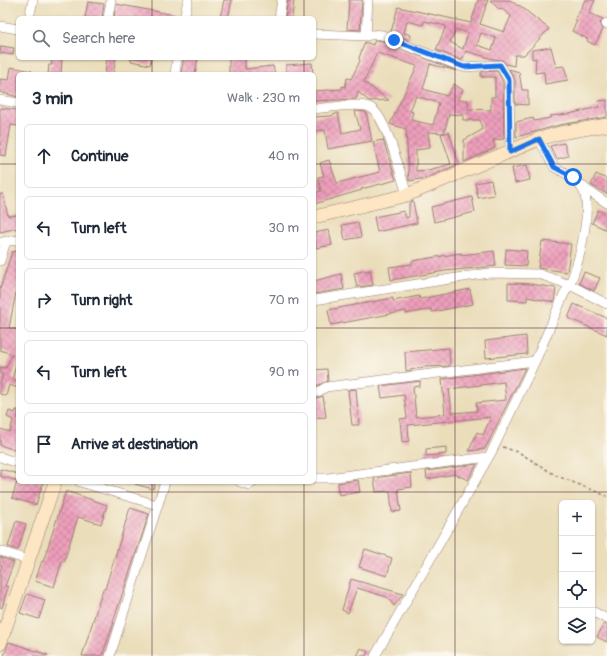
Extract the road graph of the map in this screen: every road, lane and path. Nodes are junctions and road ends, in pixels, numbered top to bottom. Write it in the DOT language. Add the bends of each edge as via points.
graph roads {
  1 [pos="33,0"];
  2 [pos="111,0"];
  3 [pos="188,0"];
  4 [pos="282,0"];
  5 [pos="368,0"];
  6 [pos="30,16"];
  7 [pos="108,16"];
  8 [pos="184,16"];
  9 [pos="279,16"];
  10 [pos="0,26"];
  11 [pos="16,29"];
  12 [pos="316,34"];
  13 [pos="366,36"];
  14 [pos="177,60"];
  15 [pos="174,72"];
  16 [pos="0,100"];
  17 [pos="16,103"];
  18 [pos="316,109"];
  19 [pos="607,125"];
  20 [pos="539,139"];
  21 [pos="510,152"];
  22 [pos="573,177"];
  23 [pos="407,195"];
  24 [pos="607,203"];
  25 [pos="316,217"];
  26 [pos="16,240"];
  27 [pos="3,242"];
  28 [pos="0,261"];
  29 [pos="570,285"];
  30 [pos="316,300"];
  31 [pos="607,304"];
  32 [pos="535,361"];
  33 [pos="316,392"];
  34 [pos="495,445"];
  35 [pos="0,457"];
  36 [pos="488,458"];
  37 [pos="16,462"];
  38 [pos="316,478"];
  39 [pos="54,484"];
  40 [pos="87,484"];
  41 [pos="164,484"];
  42 [pos="607,496"];
  43 [pos="157,505"];
  44 [pos="0,551"];
  45 [pos="28,560"];
  46 [pos="595,613"];
  47 [pos="4,618"];
  48 [pos="607,619"];
  49 [pos="0,644"];
  50 [pos="110,656"];
  51 [pos="375,656"];
  1 -- 6 [label="street"];
  2 -- 7 [label="street"];
  3 -- 8 [label="street"];
  4 -- 9 [label="street"];
  5 -- 13 [label="street"];
  10 -- 11 [label="street"];
  12 -- 13 [label="street"];
  13 -- 21 [label="street" via="385,35 464,67 500,65 509,80"];
  14 -- 15 [label="street"];
  16 -- 17 [label="street"];
  18 -- 23 [label="street" via="361,105 378,112"];
  19 -- 20 [label="main road"];
  20 -- 21 [label="main road"];
  20 -- 22 [label="street" via="554,167"];
  21 -- 23 [label="main road"];
  22 -- 24 [label="street"];
  22 -- 29 [label="street" via="584,191 587,209 586,226"];
  23 -- 25 [label="main road"];
  26 -- 27 [label="street"];
  27 -- 28 [label="street"];
  29 -- 30 [label="street" via="539,274 489,273"];
  29 -- 31 [label="street"];
  29 -- 32 [label="street"];
  32 -- 33 [label="street" via="326,387"];
  32 -- 34 [label="street"];
  34 -- 36 [label="street"];
  34 -- 42 [label="path" via="520,453 555,475"];
  35 -- 37 [label="street"];
  36 -- 38 [label="street"];
  36 -- 51 [label="street"];
  39 -- 45 [label="main road"];
  40 -- 43 [label="street"];
  41 -- 43 [label="street"];
  43 -- 50 [label="street"];
  44 -- 45 [label="street"];
  45 -- 47 [label="main road"];
  46 -- 48 [label="street"];
  47 -- 49 [label="main road"];
}
